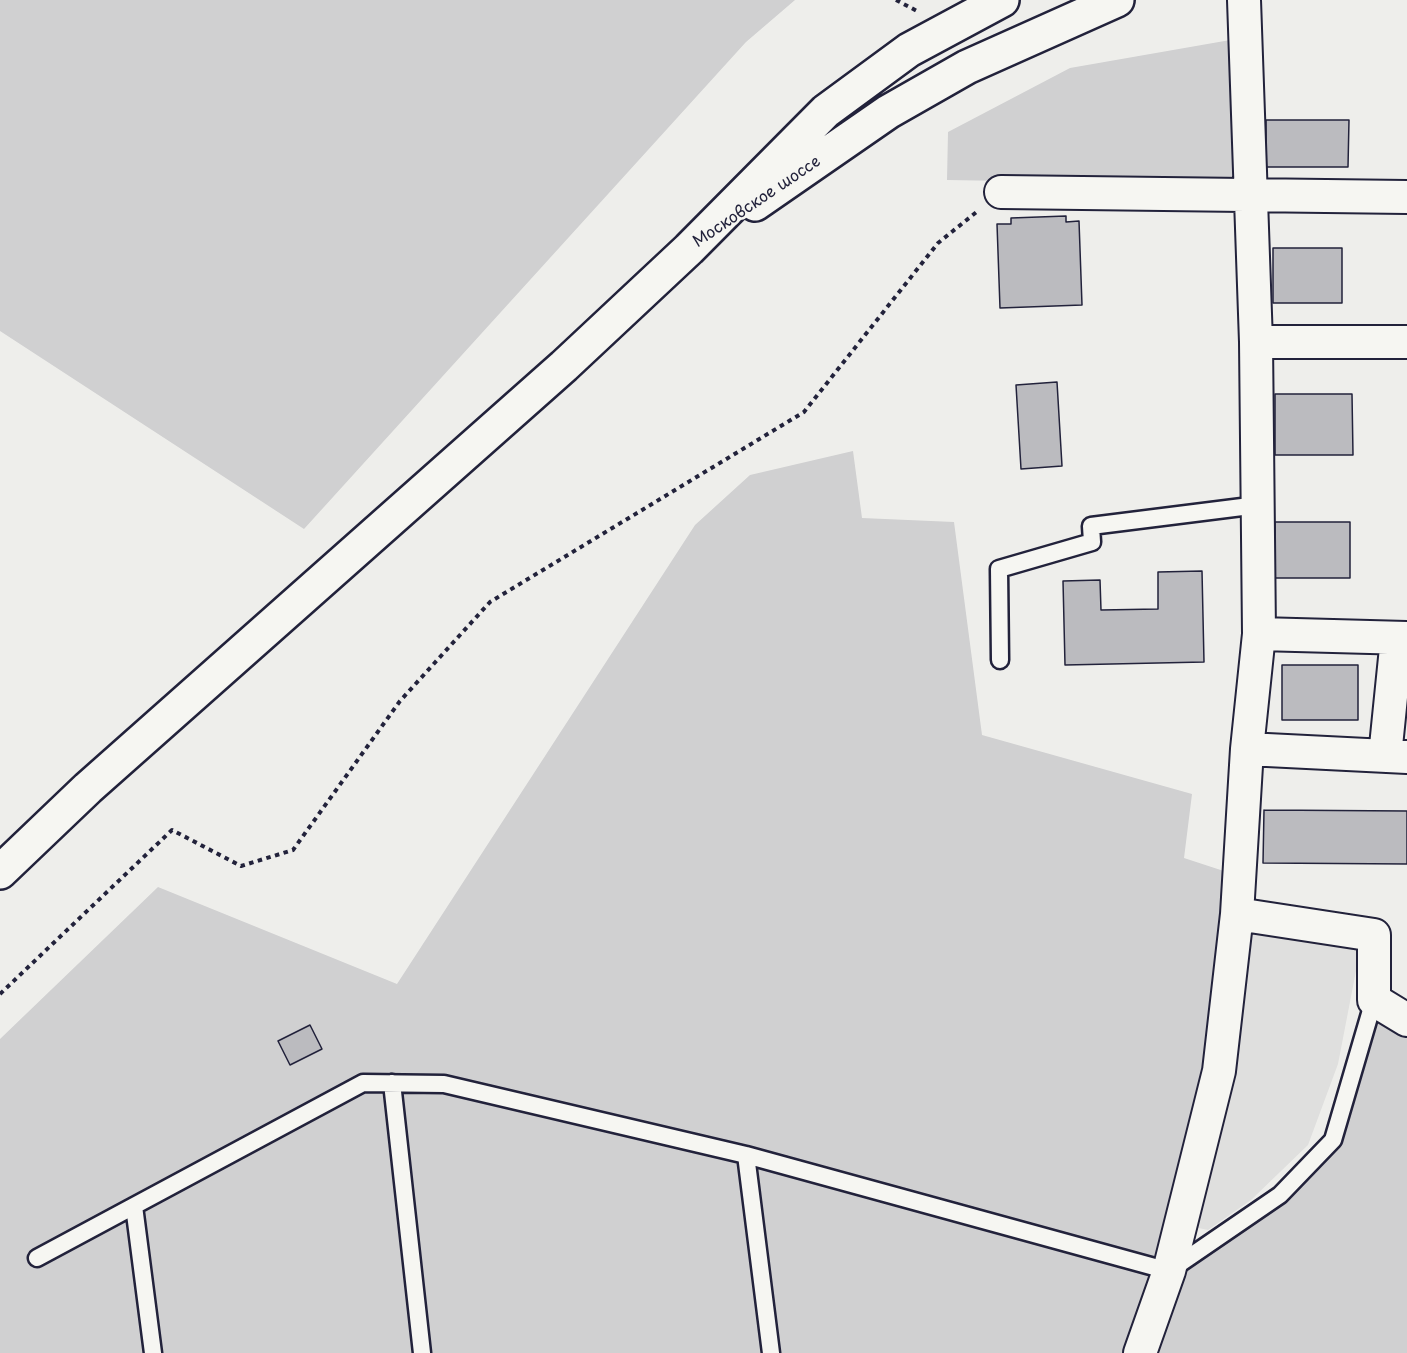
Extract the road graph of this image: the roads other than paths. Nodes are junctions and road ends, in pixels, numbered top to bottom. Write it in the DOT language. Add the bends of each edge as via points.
graph roads {
  1 [pos="1002,0"];
  2 [pos="1117,0"];
  3 [pos="1244,0"];
  4 [pos="1001,192"];
  5 [pos="1251,196"];
  6 [pos="1407,197"];
  7 [pos="689,249"];
  8 [pos="1256,342"];
  9 [pos="1407,342"];
  10 [pos="1258,505"];
  11 [pos="1259,634"];
  12 [pos="1402,638"];
  13 [pos="1000,660"];
  14 [pos="1247,749"];
  15 [pos="1396,757"];
  16 [pos="0,872"];
  17 [pos="1237,914"];
  18 [pos="1374,1000"];
  19 [pos="1407,1020"];
  20 [pos="392,1083"];
  21 [pos="746,1155"];
  22 [pos="134,1206"];
  23 [pos="38,1258"];
  24 [pos="1169,1270"];
  25 [pos="153,1353"];
  26 [pos="422,1353"];
  27 [pos="771,1353"];
  28 [pos="1140,1353"];
  1 -- 7 [label="main road, Московское шоссе" via="909,50 826,111"];
  2 -- 7 [label="main road, Московское шоссе" via="967,67 888,112"];
  3 -- 5 [label="street"];
  4 -- 5 [label="street"];
  5 -- 6 [label="street"];
  5 -- 8 [label="street"];
  7 -- 16 [label="main road" via="564,366 88,788"];
  8 -- 9 [label="street"];
  8 -- 10 [label="street"];
  10 -- 11 [label="street"];
  10 -- 13 [label="lane" via="1091,526 1092,542 999,569"];
  11 -- 12 [label="street"];
  11 -- 14 [label="street"];
  12 -- 15 [label="street"];
  14 -- 15 [label="street"];
  14 -- 17 [label="street"];
  17 -- 18 [label="street" via="1374,935"];
  17 -- 24 [label="street" via="1219,1071"];
  18 -- 19 [label="street"];
  18 -- 24 [label="lane" via="1333,1140 1281,1195"];
  20 -- 21 [label="lane" via="444,1084"];
  20 -- 22 [label="lane" via="363,1083"];
  20 -- 26 [label="lane"];
  21 -- 24 [label="lane"];
  21 -- 27 [label="lane"];
  22 -- 23 [label="lane"];
  22 -- 25 [label="lane"];
  24 -- 28 [label="street"];
}
